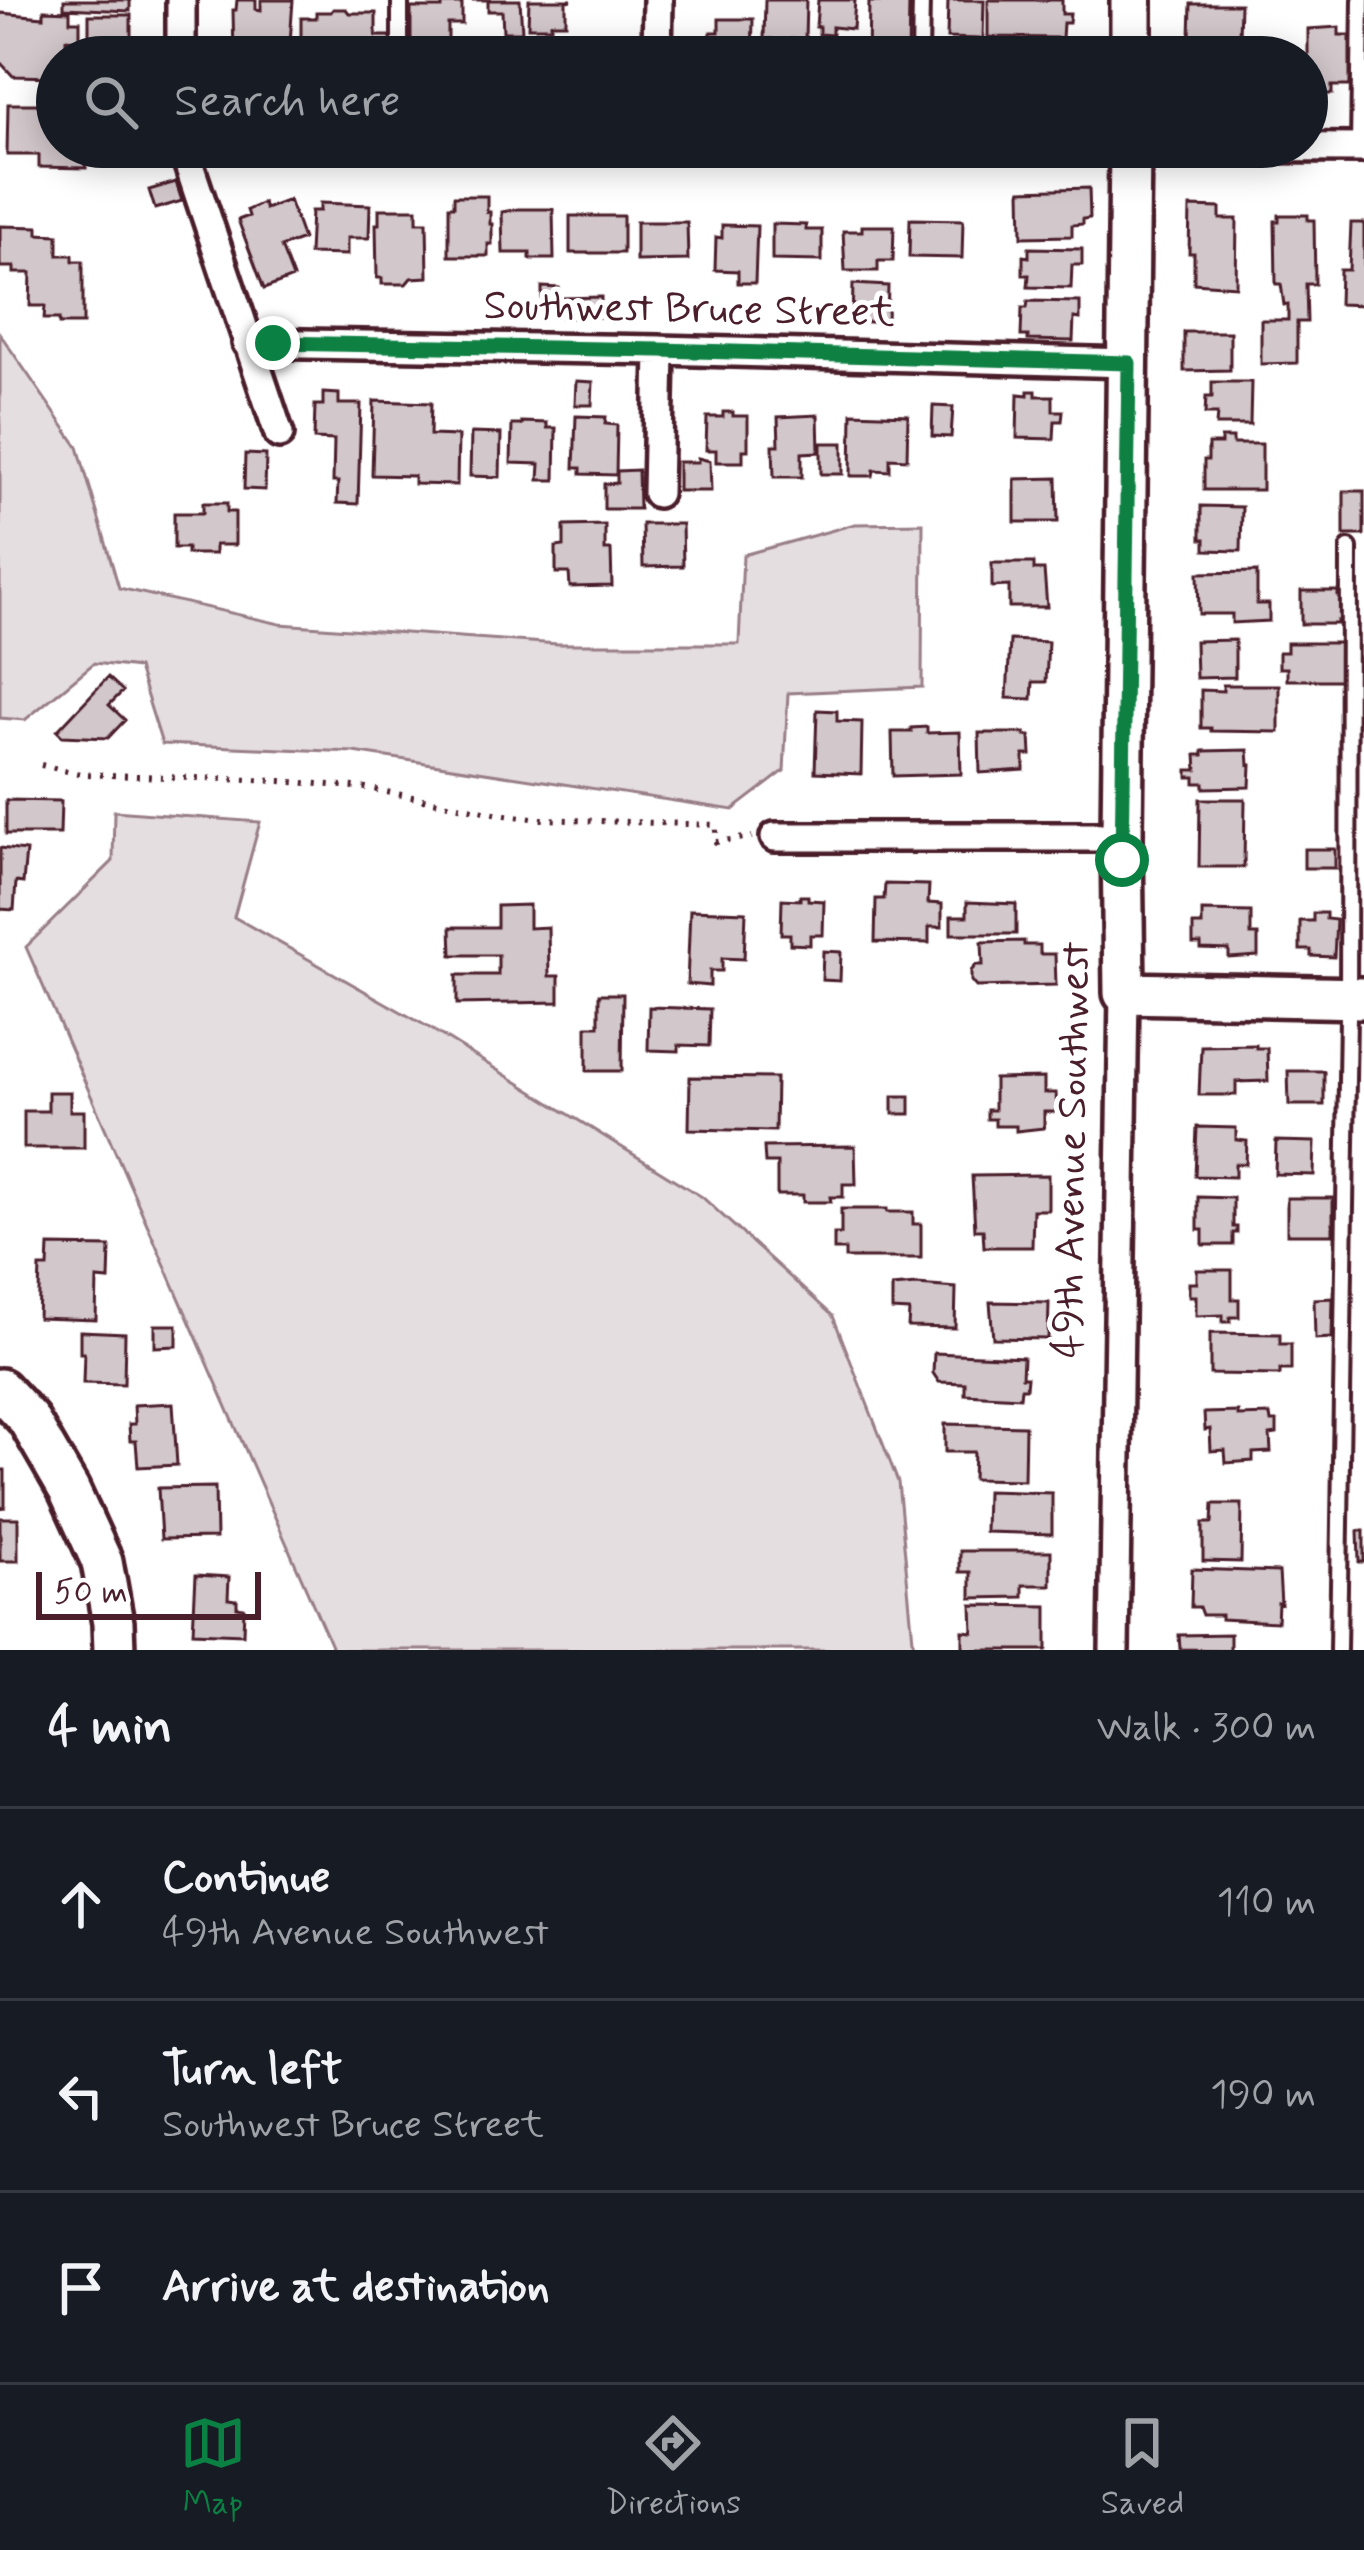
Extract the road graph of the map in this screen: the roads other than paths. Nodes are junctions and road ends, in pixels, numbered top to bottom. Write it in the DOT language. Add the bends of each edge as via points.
graph roads {
  1 [pos="181,0"];
  2 [pos="400,0"];
  3 [pos="658,0"];
  4 [pos="921,0"];
  5 [pos="1131,0"];
  6 [pos="1361,0"];
  7 [pos="181,36"];
  8 [pos="400,36"];
  9 [pos="657,36"];
  10 [pos="920,36"];
  11 [pos="1131,36"];
  12 [pos="1328,148"];
  13 [pos="1362,148"];
  14 [pos="190,168"];
  15 [pos="1130,168"];
  16 [pos="247,343"];
  17 [pos="660,350"];
  18 [pos="1129,363"];
  19 [pos="279,434"];
  20 [pos="657,493"];
  21 [pos="1349,548"];
  22 [pos="768,836"];
  23 [pos="1122,837"];
  24 [pos="1124,993"];
  25 [pos="1356,997"];
  26 [pos="0,1388"];
  27 [pos="114,1650"];
  28 [pos="1114,1650"];
  29 [pos="1338,1650"];
  1 -- 7 [label="street"];
  2 -- 8 [label="lane"];
  3 -- 9 [label="street"];
  4 -- 10 [label="lane"];
  5 -- 11 [label="street"];
  6 -- 13 [label="lane"];
  12 -- 13 [label="street"];
  14 -- 16 [label="street"];
  15 -- 18 [label="street, 49th Avenue Southwest"];
  16 -- 17 [label="street, Southwest Bruce Street"];
  16 -- 19 [label="street"];
  17 -- 18 [label="street, Southwest Bruce Street"];
  17 -- 20 [label="street"];
  18 -- 23 [label="street, 49th Avenue Southwest"];
  21 -- 25 [label="lane"];
  22 -- 23 [label="street"];
  23 -- 24 [label="street, 49th Avenue Southwest"];
  24 -- 25 [label="street"];
  24 -- 28 [label="street, 49th Avenue Southwest"];
  25 -- 29 [label="lane"];
  26 -- 27 [label="street" via="49,1454 102,1562"];
}
